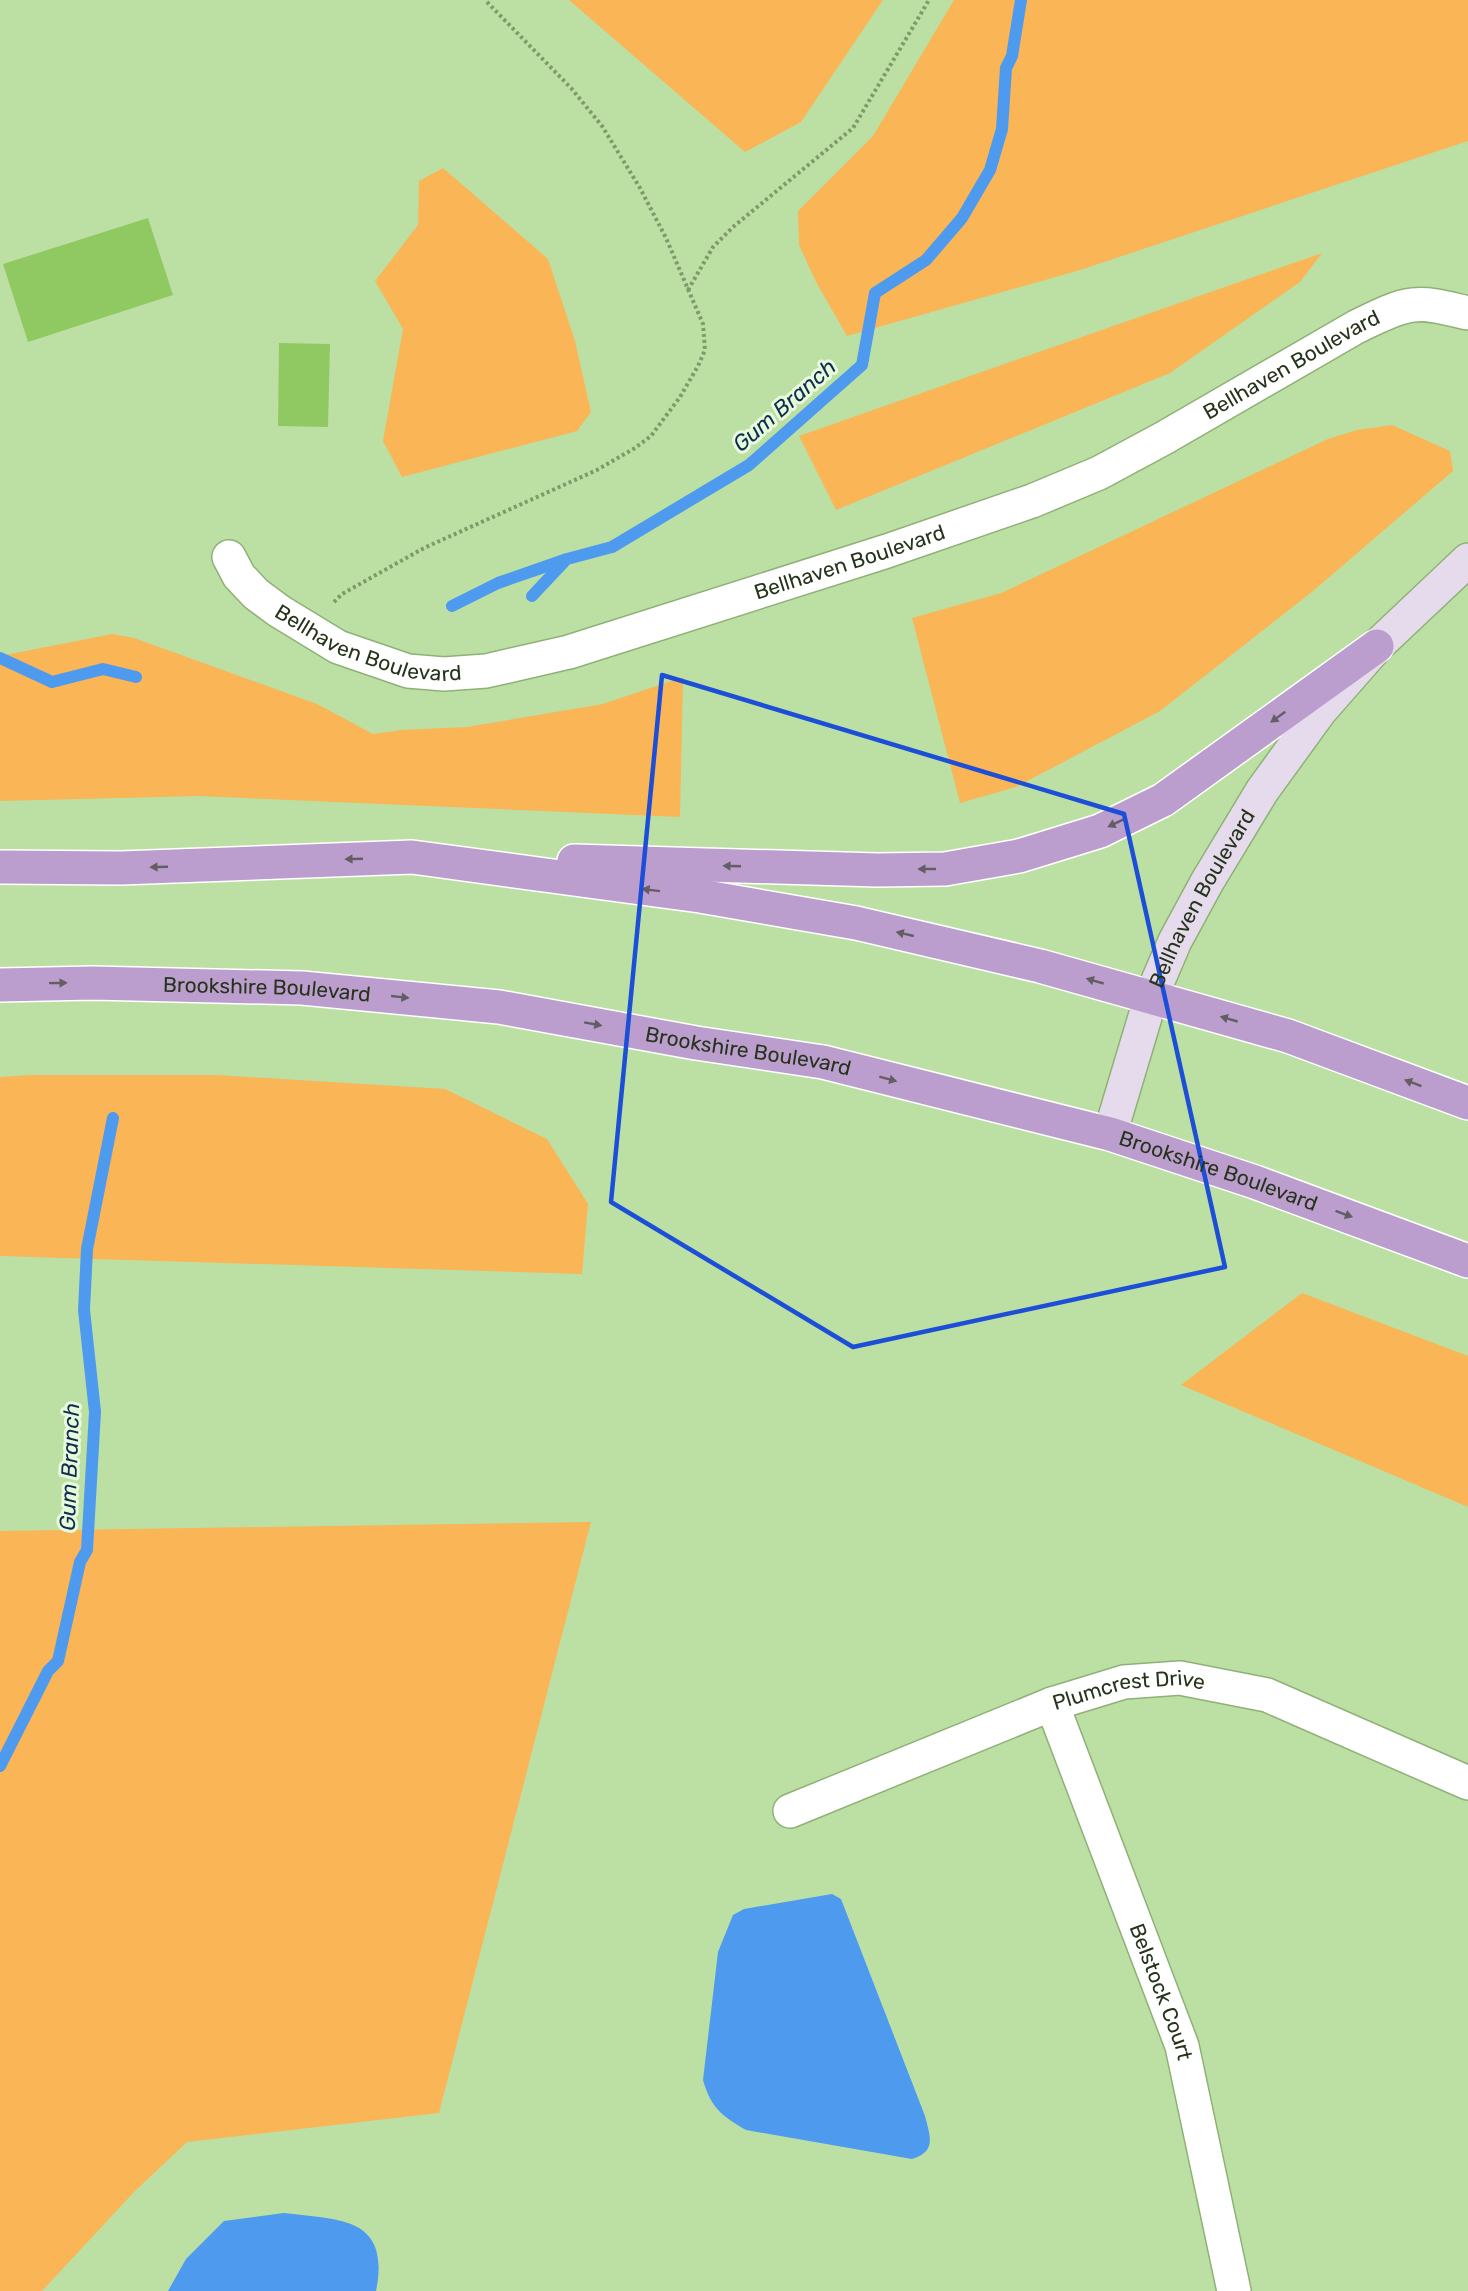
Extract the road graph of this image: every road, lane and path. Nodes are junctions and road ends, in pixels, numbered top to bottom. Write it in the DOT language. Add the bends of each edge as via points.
graph roads {
  1 [pos="485,0"];
  2 [pos="929,0"];
  3 [pos="688,290"];
  4 [pos="1468,313"];
  5 [pos="229,557"];
  6 [pos="1468,560"];
  7 [pos="305,628"];
  8 [pos="1377,646"];
  9 [pos="412,857"];
  10 [pos="0,867"];
  11 [pos="0,985"];
  12 [pos="1151,997"];
  13 [pos="1468,1103"];
  14 [pos="1110,1134"];
  15 [pos="1468,1261"];
  16 [pos="1052,1704"];
  17 [pos="1468,1783"];
  18 [pos="790,1811"];
  19 [pos="1234,2291"];
  1 -- 3 [label="path" via="571,88 602,126 640,188"];
  2 -- 3 [label="path" via="853,128 719,240"];
  3 -- 7 [label="path" via="703,324 705,350 680,397 651,436 597,470 424,548 342,594"];
  4 -- 7 [label="street, Bellhaven Boulevard" via="1412,305 1384,314 1099,473 1032,501 569,651 486,671 408,671 338,647"];
  5 -- 7 [label="street, Bellhaven Boulevard" via="239,576 256,594"];
  6 -- 8 [label="main road, Bellhaven Boulevard"];
  8 -- 9 [label="highway, one-way" via="1163,800 1100,831 1019,856 945,869 877,870"];
  8 -- 12 [label="main road, Bellhaven Boulevard" via="1320,711 1262,791 1175,941"];
  9 -- 10 [label="highway, one-way" via="121,868"];
  12 -- 9 [label="highway, one-way" via="1041,966 856,923 700,896"];
  11 -- 14 [label="highway, Brookshire Boulevard, one-way" via="302,988 499,1007 822,1062"];
  13 -- 12 [label="highway, one-way" via="1288,1036"];
  12 -- 14 [label="main road, Bellhaven Boulevard"];
  14 -- 15 [label="highway, Brookshire Boulevard, one-way" via="1255,1182"];
  16 -- 17 [label="street, Plumcrest Drive" via="1124,1682 1180,1678 1267,1695"];
  16 -- 18 [label="street, Plumcrest Drive"];
  16 -- 19 [label="street, Belstock Court" via="1182,2046"];
}
